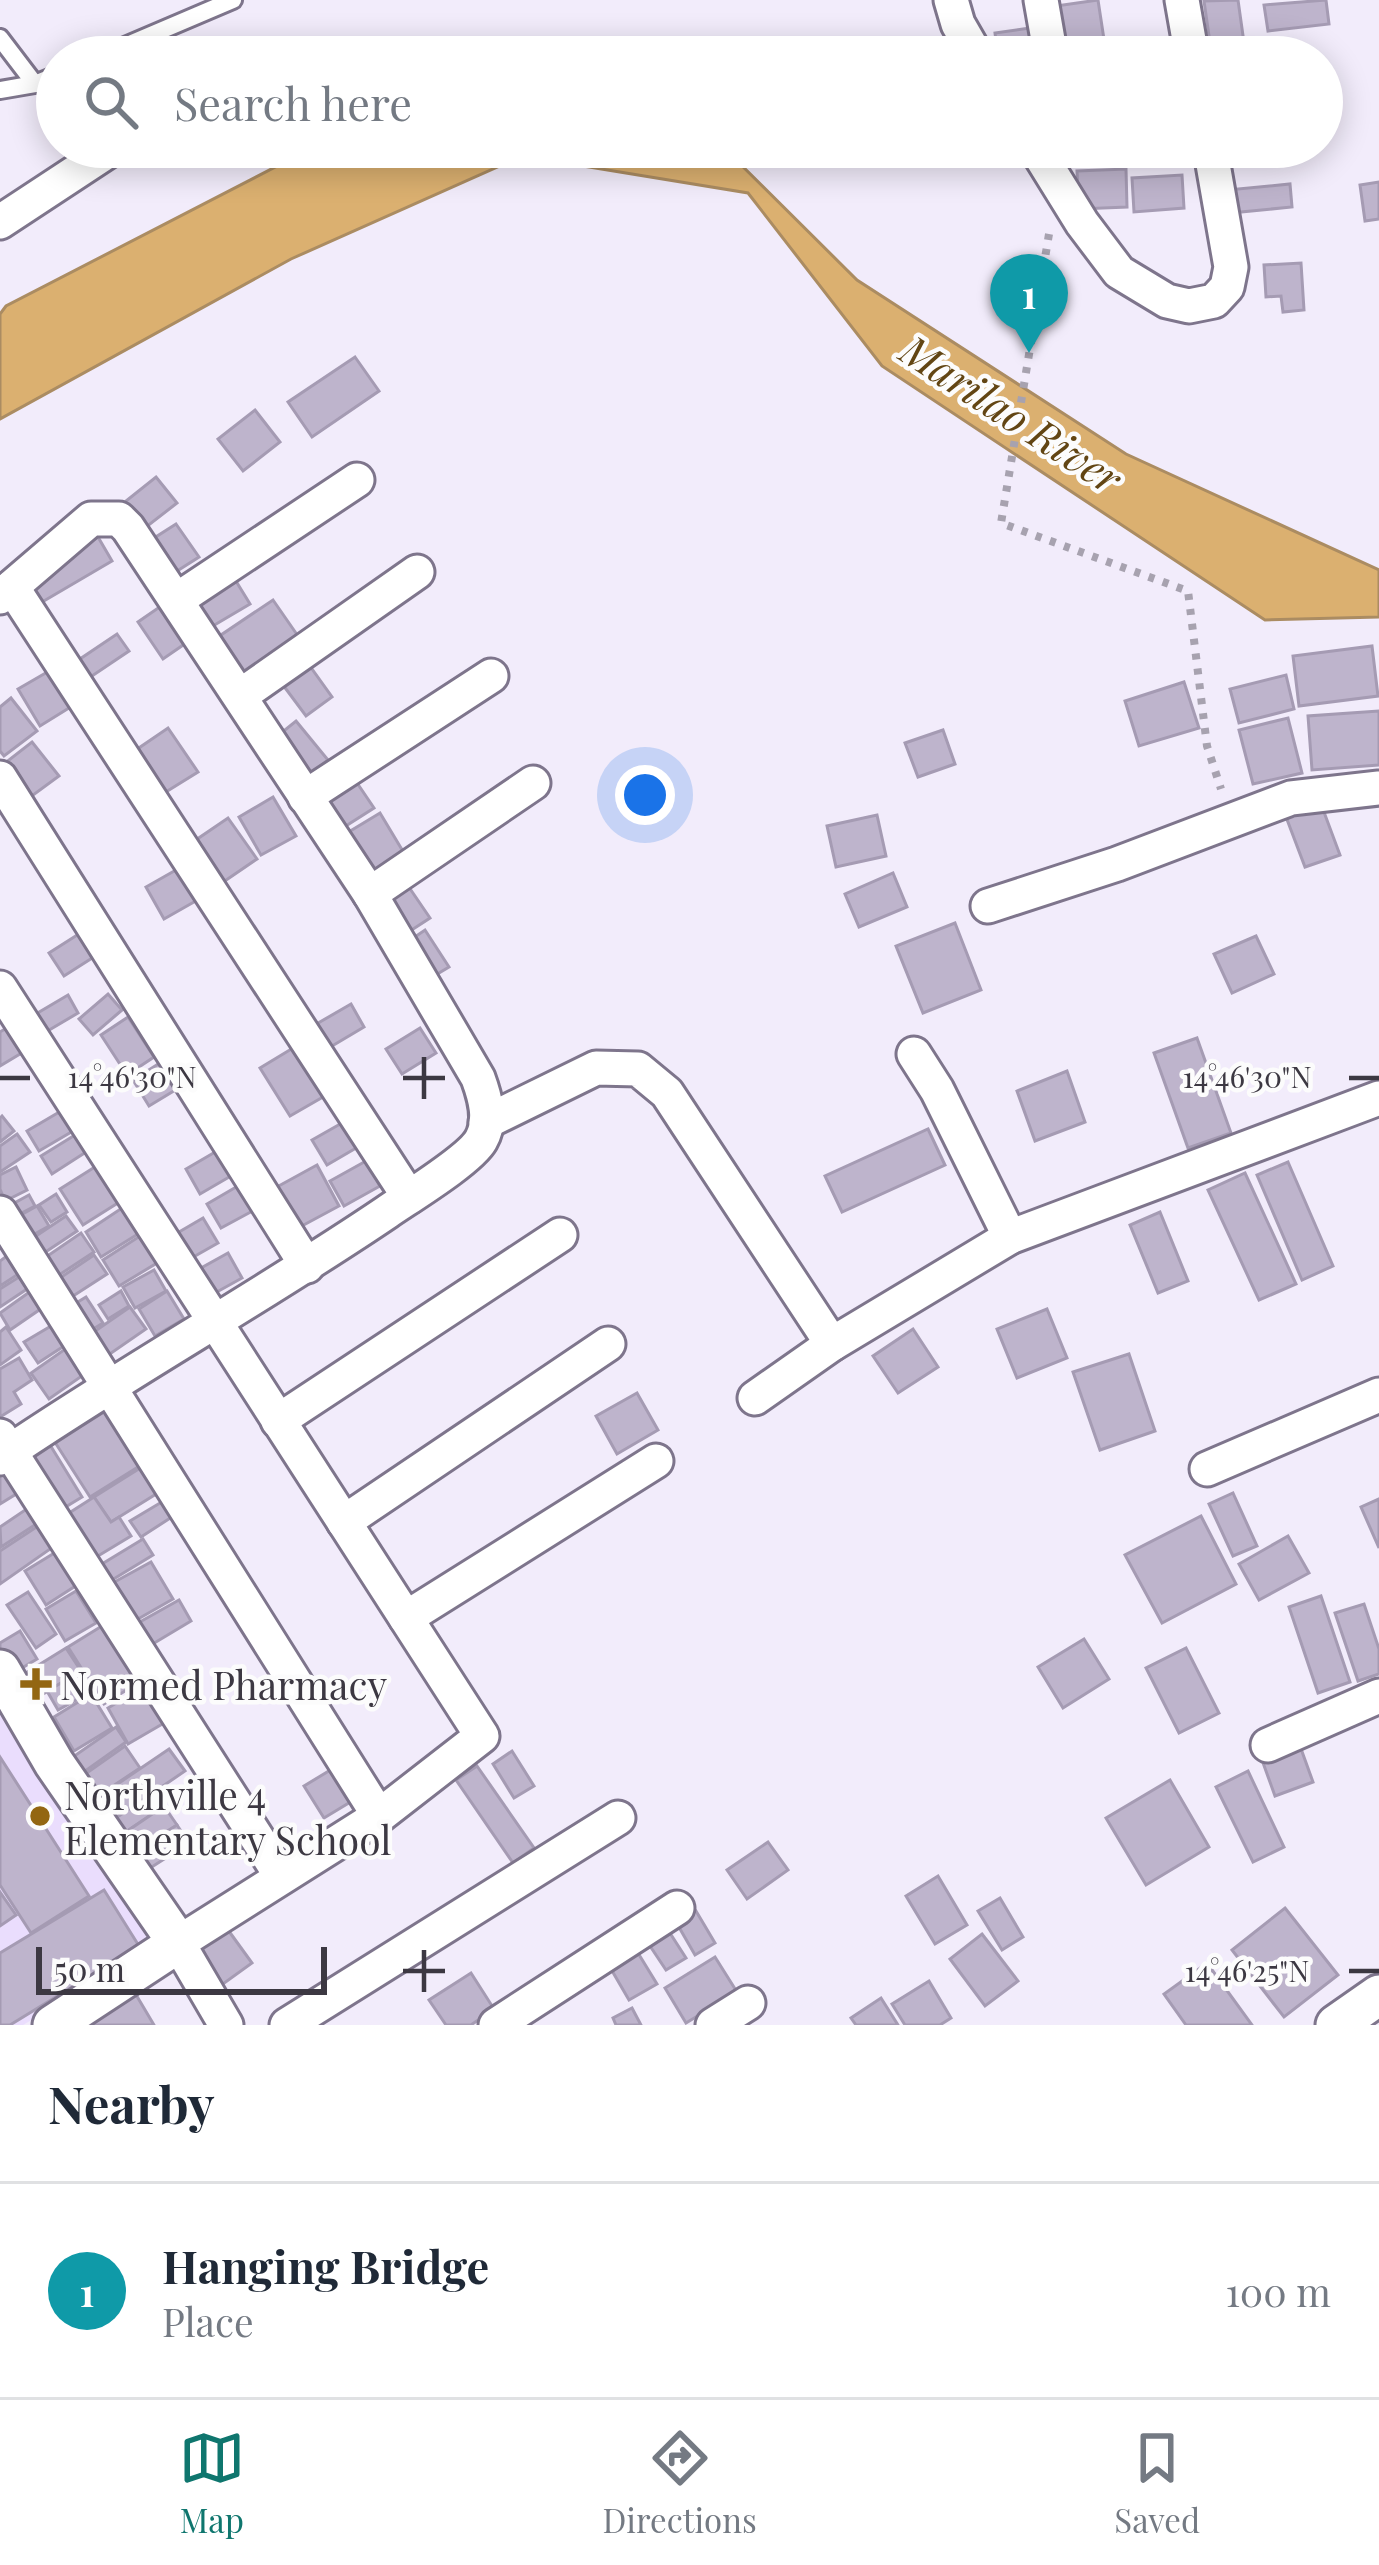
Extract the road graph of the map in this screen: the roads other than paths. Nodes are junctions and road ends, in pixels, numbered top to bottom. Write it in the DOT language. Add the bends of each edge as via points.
graph roads {
  1 [pos="233,0"];
  2 [pos="951,0"];
  3 [pos="1042,0"];
  4 [pos="1182,0"];
  5 [pos="148,36"];
  6 [pos="965,36"];
  7 [pos="1048,36"];
  8 [pos="1188,36"];
  9 [pos="0,38"];
  10 [pos="35,84"];
  11 [pos="0,90"];
  12 [pos="82,168"];
  13 [pos="1060,168"];
  14 [pos="1214,168"];
  15 [pos="0,222"];
  16 [pos="357,480"];
  17 [pos="417,572"];
  18 [pos="6,592"];
  19 [pos="178,598"];
  20 [pos="491,676"];
  21 [pos="240,696"];
  22 [pos="0,778"];
  23 [pos="533,783"];
  24 [pos="1379,788"];
  25 [pos="305,797"];
  26 [pos="370,894"];
  27 [pos="988,906"];
  28 [pos="0,988"];
  29 [pos="914,1054"];
  30 [pos="1379,1098"];
  31 [pos="486,1122"];
  32 [pos="409,1198"];
  33 [pos="0,1213"];
  34 [pos="560,1235"];
  35 [pos="1010,1238"];
  36 [pos="307,1266"];
  37 [pos="215,1323"];
  38 [pos="608,1343"];
  39 [pos="832,1343"];
  40 [pos="111,1389"];
  41 [pos="1379,1395"];
  42 [pos="755,1398"];
  43 [pos="278,1421"];
  44 [pos="3,1448"];
  45 [pos="656,1461"];
  46 [pos="1208,1469"];
  47 [pos="344,1522"];
  48 [pos="406,1618"];
  49 [pos="0,1670"];
  50 [pos="1379,1696"];
  51 [pos="1268,1745"];
  52 [pos="379,1816"];
  53 [pos="618,1818"];
  54 [pos="280,1874"];
  55 [pos="677,1908"];
  56 [pos="178,1942"];
  57 [pos="1379,1995"];
  58 [pos="748,2003"];
  59 [pos="72,2020"];
  60 [pos="226,2025"];
  61 [pos="287,2025"];
  62 [pos="496,2025"];
  63 [pos="713,2025"];
  64 [pos="1336,2025"];
  1 -- 5 [label="lane"];
  2 -- 6 [label="street"];
  3 -- 7 [label="street"];
  4 -- 8 [label="street"];
  9 -- 10 [label="lane"];
  10 -- 11 [label="lane"];
  12 -- 15 [label="street"];
  13 -- 14 [label="street" via="1082,224 1119,272 1189,306 1214,301 1228,287"];
  16 -- 19 [label="street"];
  17 -- 21 [label="street"];
  18 -- 19 [label="street" via="81,526 107,517 128,528"];
  18 -- 32 [label="street"];
  19 -- 21 [label="street"];
  20 -- 25 [label="street"];
  21 -- 25 [label="street"];
  22 -- 36 [label="street"];
  23 -- 26 [label="street"];
  24 -- 27 [label="street" via="1291,798"];
  25 -- 26 [label="street"];
  26 -- 31 [label="street" via="478,1078"];
  28 -- 37 [label="street"];
  29 -- 35 [label="street"];
  30 -- 35 [label="street"];
  31 -- 32 [label="street" via="469,1153"];
  31 -- 39 [label="street" via="596,1067 638,1069 667,1093"];
  32 -- 36 [label="street"];
  33 -- 40 [label="street"];
  34 -- 43 [label="street"];
  35 -- 39 [label="street"];
  36 -- 37 [label="street"];
  37 -- 40 [label="street"];
  37 -- 43 [label="street"];
  38 -- 47 [label="street"];
  39 -- 42 [label="street"];
  40 -- 44 [label="street"];
  40 -- 52 [label="street"];
  41 -- 46 [label="street"];
  43 -- 47 [label="street"];
  44 -- 54 [label="street"];
  45 -- 48 [label="street"];
  47 -- 48 [label="street"];
  48 -- 52 [label="street" via="482,1736"];
  49 -- 56 [label="street"];
  50 -- 51 [label="street"];
  52 -- 54 [label="street"];
  53 -- 61 [label="street"];
  54 -- 56 [label="street"];
  55 -- 62 [label="street"];
  56 -- 59 [label="street"];
  56 -- 60 [label="street"];
  57 -- 64 [label="street"];
  58 -- 63 [label="street"];
}
